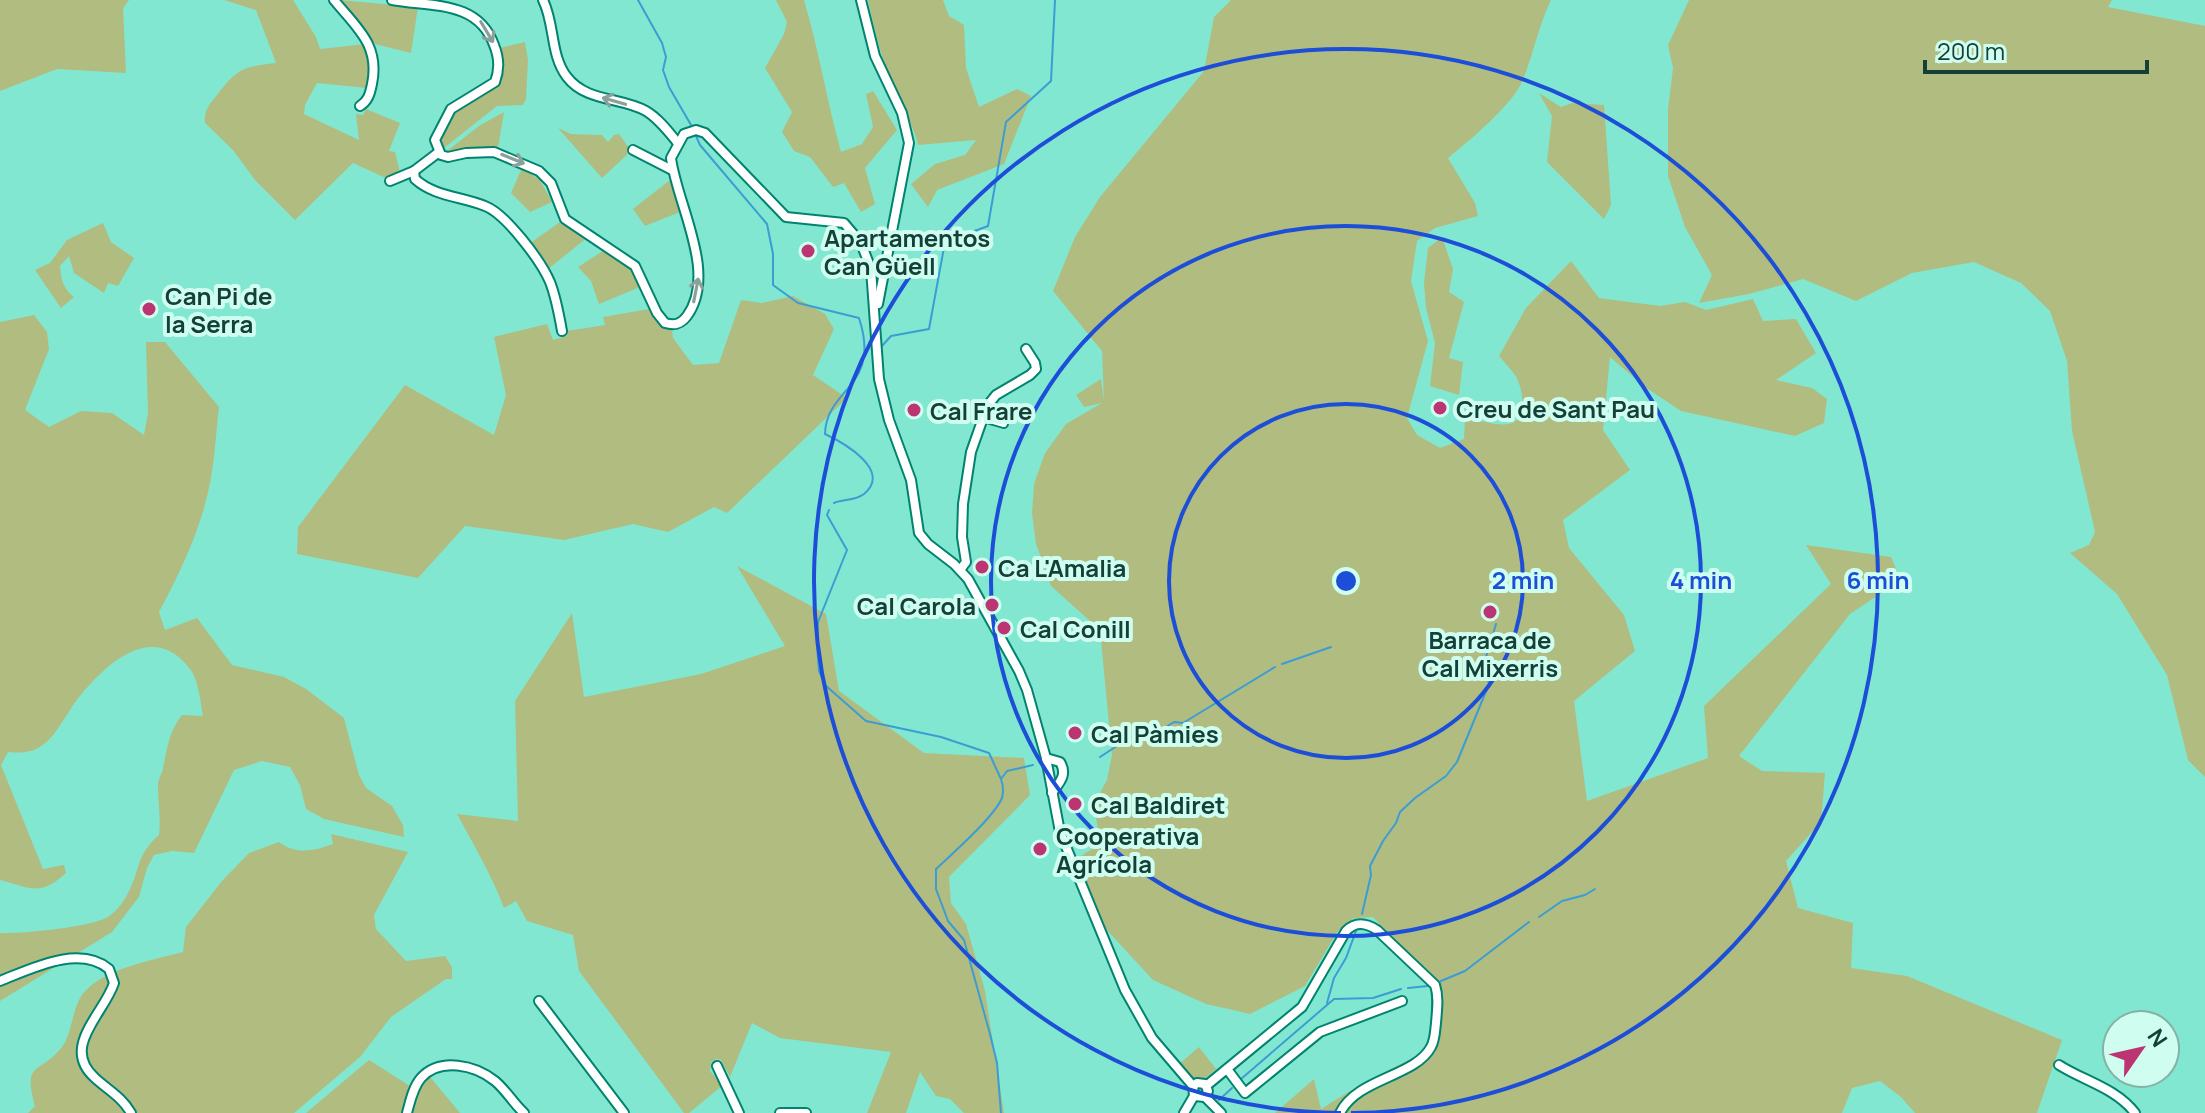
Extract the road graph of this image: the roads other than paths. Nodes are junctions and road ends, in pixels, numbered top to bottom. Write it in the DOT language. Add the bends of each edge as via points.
graph roads {
  1 [pos="334,0"];
  2 [pos="392,0"];
  3 [pos="543,0"];
  4 [pos="861,0"];
  5 [pos="360,106"];
  6 [pos="677,142"];
  7 [pos="633,150"];
  8 [pos="439,152"];
  9 [pos="672,170"];
  10 [pos="414,171"];
  11 [pos="390,181"];
  12 [pos="875,317"];
  13 [pos="562,331"];
  14 [pos="1026,349"];
  15 [pos="983,418"];
  16 [pos="1004,424"];
  17 [pos="960,570"];
  18 [pos="1046,758"];
  19 [pos="1052,793"];
  20 [pos="0,981"];
  21 [pos="539,1001"];
  22 [pos="1402,1001"];
  23 [pos="2059,1065"];
  24 [pos="717,1066"];
  25 [pos="1227,1069"];
  26 [pos="1193,1086"];
  27 [pos="1206,1086"];
  28 [pos="1194,1096"];
  29 [pos="1205,1097"];
  30 [pos="131,1113"];
  31 [pos="407,1113"];
  32 [pos="524,1113"];
  33 [pos="624,1113"];
  34 [pos="739,1113"];
  35 [pos="780,1113"];
  36 [pos="806,1113"];
  37 [pos="1184,1113"];
  38 [pos="1221,1113"];
  39 [pos="1340,1113"];
  40 [pos="2135,1113"];
  1 -- 5 [label="street" via="366,39 375,61 369,97"];
  2 -- 8 [label="street, one-way" via="463,10 483,24 496,50 495,82 451,109 436,136"];
  6 -- 3 [label="street, one-way" via="645,111 586,93 570,81 560,66"];
  4 -- 12 [label="street" via="875,56 902,113 909,143"];
  6 -- 9 [label="street"];
  6 -- 12 [label="street" via="684,134 702,130 786,217 850,227 871,269"];
  7 -- 9 [label="street"];
  8 -- 9 [label="street, one-way" via="448,157 494,152 539,171 551,183 565,219 635,266 659,317 670,325 689,312 699,282"];
  8 -- 10 [label="street"];
  10 -- 11 [label="street"];
  10 -- 13 [label="street" via="424,186 500,215 546,274"];
  12 -- 17 [label="street" via="876,357 889,420 914,490 919,533"];
  14 -- 15 [label="street" via="1036,369 996,395"];
  15 -- 16 [label="street"];
  15 -- 17 [label="street" via="966,481 962,526 967,559"];
  17 -- 18 [label="street" via="1023,681"];
  18 -- 19 [label="street"];
  18 -- 19 [label="street" via="1060,762 1064,770"];
  19 -- 26 [label="street" via="1063,842 1132,1004 1152,1038"];
  20 -- 30 [label="street" via="74,959 109,969 114,983 84,1039 82,1059"];
  21 -- 33 [label="street"];
  22 -- 25 [label="street" via="1320,1032 1245,1093"];
  23 -- 40 [label="street" via="2109,1091"];
  24 -- 34 [label="street"];
  25 -- 27 [label="street"];
  25 -- 39 [label="street" via="1302,1007 1350,928 1368,924 1435,985 1435,1035 1425,1056 1356,1094"];
  26 -- 27 [label="street"];
  26 -- 28 [label="street"];
  27 -- 29 [label="street"];
  28 -- 29 [label="street"];
  28 -- 37 [label="street"];
  29 -- 38 [label="street"];
  31 -- 32 [label="street" via="421,1078 449,1065 493,1079"];
  35 -- 36 [label="street"];
}
